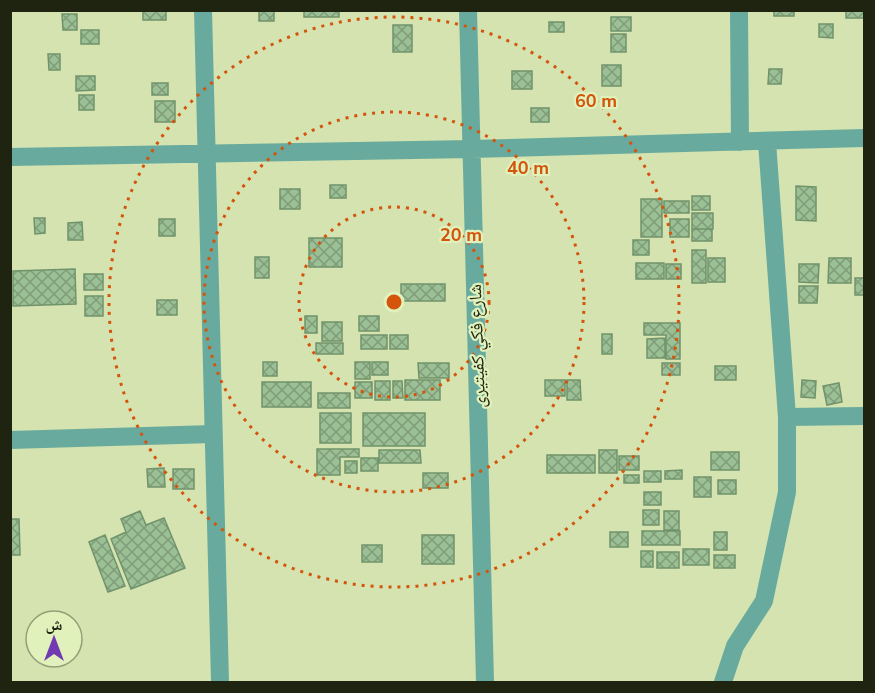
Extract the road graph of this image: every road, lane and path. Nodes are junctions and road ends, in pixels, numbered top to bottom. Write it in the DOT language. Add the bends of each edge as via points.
graph roads {
  1 [pos="202,10"];
  2 [pos="468,10"];
  3 [pos="739,10"];
  4 [pos="864,138"];
  5 [pos="740,142"];
  6 [pos="767,142"];
  7 [pos="471,149"];
  8 [pos="206,154"];
  9 [pos="10,157"];
  10 [pos="864,416"];
  11 [pos="788,417"];
  12 [pos="213,434"];
  13 [pos="10,440"];
  14 [pos="220,682"];
  15 [pos="485,682"];
  16 [pos="723,682"];
  1 -- 8 [label="street"];
  2 -- 7 [label="street, شارع فكي كفيتيرى"];
  3 -- 5 [label="street"];
  4 -- 6 [label="street"];
  5 -- 6 [label="street"];
  5 -- 7 [label="street"];
  6 -- 11 [label="street"];
  7 -- 8 [label="street"];
  7 -- 15 [label="street, شارع فكي كفيتيرى"];
  8 -- 9 [label="street"];
  8 -- 12 [label="street"];
  10 -- 11 [label="street"];
  11 -- 16 [label="street" via="787,492 764,600 735,646"];
  12 -- 13 [label="street"];
  12 -- 14 [label="street"];
}
